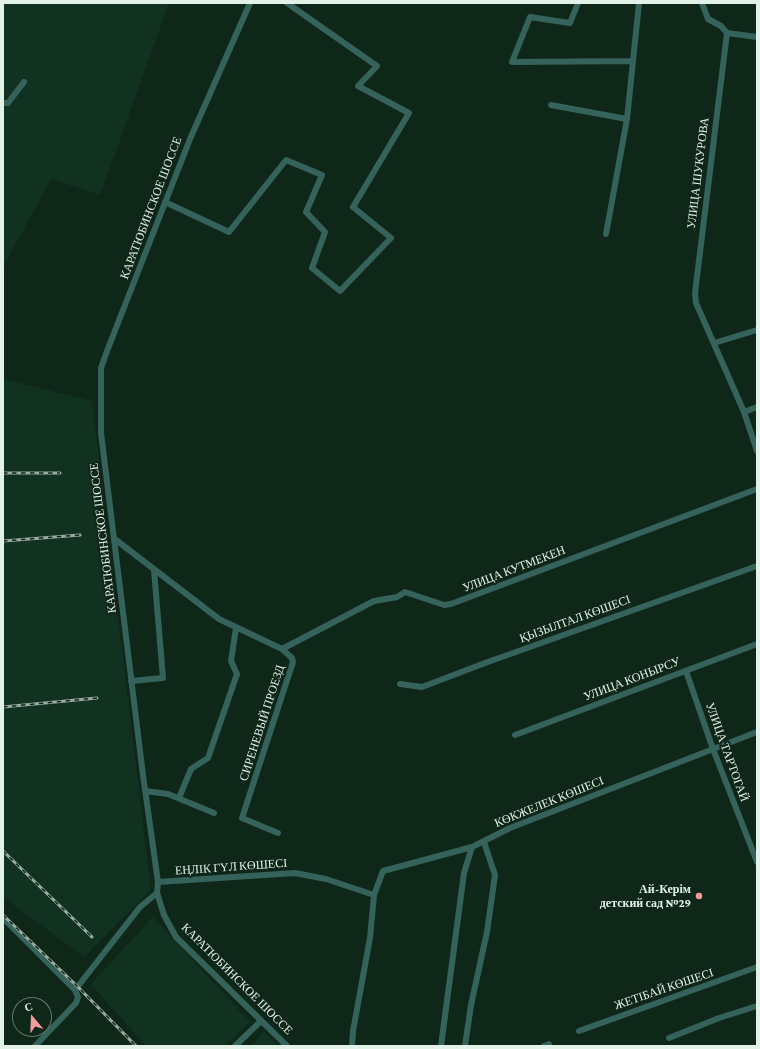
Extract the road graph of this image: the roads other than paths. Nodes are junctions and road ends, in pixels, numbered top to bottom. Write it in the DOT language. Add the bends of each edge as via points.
graph roads {
  1 [pos="250,3"];
  2 [pos="287,3"];
  3 [pos="578,3"];
  4 [pos="639,3"];
  5 [pos="702,3"];
  6 [pos="726,33"];
  7 [pos="757,37"];
  8 [pos="633,62"];
  9 [pos="24,82"];
  10 [pos="3,103"];
  11 [pos="551,105"];
  12 [pos="627,119"];
  13 [pos="165,202"];
  14 [pos="606,234"];
  15 [pos="757,330"];
  16 [pos="714,343"];
  17 [pos="757,407"];
  18 [pos="744,412"];
  19 [pos="757,451"];
  20 [pos="757,489"];
  21 [pos="116,540"];
  22 [pos="757,566"];
  23 [pos="154,570"];
  24 [pos="236,628"];
  25 [pos="757,644"];
  26 [pos="282,649"];
  27 [pos="686,671"];
  28 [pos="131,681"];
  29 [pos="400,684"];
  30 [pos="757,732"];
  31 [pos="516,735"];
  32 [pos="713,750"];
  33 [pos="145,791"];
  34 [pos="179,798"];
  35 [pos="214,813"];
  36 [pos="278,833"];
  37 [pos="484,842"];
  38 [pos="472,847"];
  39 [pos="757,862"];
  40 [pos="158,882"];
  41 [pos="157,893"];
  42 [pos="374,895"];
  43 [pos="3,918"];
  44 [pos="757,967"];
  45 [pos="75,990"];
  46 [pos="757,1006"];
  47 [pos="261,1021"];
  48 [pos="579,1031"];
  49 [pos="669,1038"];
  50 [pos="35,1046"];
  51 [pos="235,1046"];
  52 [pos="287,1046"];
  53 [pos="352,1046"];
  54 [pos="441,1046"];
  55 [pos="466,1046"];
  1 -- 13 [label="street, КАРАТЮБИНСКОЕ ШОССЕ"];
  2 -- 13 [label="street" via="377,66 358,86 409,113 353,207 391,238 340,291 312,268 325,232 306,212 322,175 286,160 229,232"];
  3 -- 8 [label="street" via="570,23 530,16 512,62"];
  4 -- 8 [label="street"];
  5 -- 6 [label="street" via="708,19 721,26"];
  6 -- 7 [label="street"];
  6 -- 16 [label="street, УЛИЦА ШУКУРОВА" via="695,293 696,303"];
  8 -- 12 [label="street"];
  9 -- 10 [label="street" via="8,102"];
  11 -- 12 [label="street"];
  12 -- 14 [label="street"];
  13 -- 21 [label="street, КАРАТЮБИНСКОЕ ШОССЕ" via="102,368 101,432"];
  15 -- 16 [label="street"];
  16 -- 18 [label="street, УЛИЦА ШУКУРОВА"];
  17 -- 18 [label="street"];
  18 -- 19 [label="street, УЛИЦА ШУКУРОВА"];
  20 -- 26 [label="street, УЛИЦА КУТМЕКЕН" via="451,604 444,605 405,592 397,597 374,601"];
  21 -- 23 [label="street, СИРЕНЕВЫЙ ПРОЕЗД"];
  21 -- 28 [label="street, КАРАТЮБИНСКОЕ ШОССЕ"];
  22 -- 29 [label="street, ҚЫЗЫЛТАЛ КӨШЕСІ" via="422,687"];
  23 -- 24 [label="street, СИРЕНЕВЫЙ ПРОЕЗД" via="219,619"];
  23 -- 28 [label="street" via="163,678"];
  24 -- 26 [label="street, СИРЕНЕВЫЙ ПРОЕЗД"];
  24 -- 34 [label="street" via="232,661 237,674 208,758 190,769"];
  25 -- 27 [label="street, УЛИЦА КОНЫРСУ"];
  26 -- 36 [label="street, СИРЕНЕВЫЙ ПРОЕЗД" via="293,662 242,818"];
  27 -- 31 [label="street, УЛИЦА КОНЫРСУ"];
  27 -- 32 [label="street, УЛИЦА ТАРТОГАЙ"];
  28 -- 33 [label="street, КАРАТЮБИНСКОЕ ШОССЕ"];
  30 -- 32 [label="street, КӨКЖЕЛЕК КӨШЕСІ"];
  32 -- 37 [label="street, КӨКЖЕЛЕК КӨШЕСІ" via="510,828"];
  32 -- 39 [label="street, УЛИЦА ТАРТОГАЙ"];
  33 -- 34 [label="street"];
  33 -- 40 [label="street, КАРАТЮБИНСКОЕ ШОССЕ"];
  34 -- 35 [label="street"];
  37 -- 38 [label="street, КӨКЖЕЛЕК КӨШЕСІ"];
  37 -- 55 [label="street" via="495,875"];
  38 -- 42 [label="street, КӨКЖЕЛЕК КӨШЕСІ" via="383,871"];
  38 -- 54 [label="street" via="464,873"];
  40 -- 41 [label="street, КАРАТЮБИНСКОЕ ШОССЕ"];
  40 -- 42 [label="street, ЕҢЛІК ГҮЛ КӨШЕСІ" via="295,874 326,879"];
  41 -- 45 [label="street" via="140,907"];
  41 -- 47 [label="street, КАРАТЮБИНСКОЕ ШОССЕ" via="164,915 176,937"];
  42 -- 53 [label="street" via="370,938"];
  43 -- 45 [label="street"];
  44 -- 48 [label="street, ЖЕТІБАЙ КӨШЕСІ"];
  45 -- 50 [label="street" via="78,997 76,1003"];
  46 -- 49 [label="street"];
  47 -- 51 [label="street"];
  47 -- 52 [label="street, КАРАТЮБИНСКОЕ ШОССЕ"];
}
